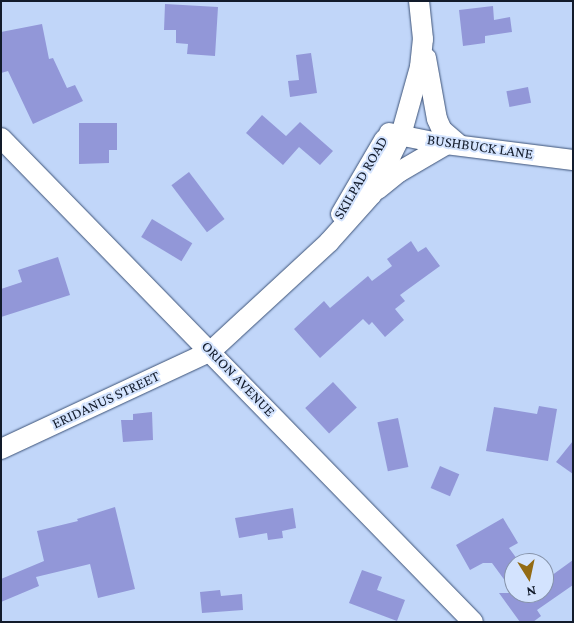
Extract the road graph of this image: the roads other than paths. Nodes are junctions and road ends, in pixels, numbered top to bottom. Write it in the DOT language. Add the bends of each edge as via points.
graph roads {
  1 [pos="410,1"];
  2 [pos="419,1"];
  3 [pos="424,39"];
  4 [pos="394,134"];
  5 [pos="1,138"];
  6 [pos="453,145"];
  7 [pos="573,160"];
  8 [pos="372,194"];
  9 [pos="308,260"];
  10 [pos="211,351"];
  11 [pos="1,449"];
  12 [pos="473,622"];
  1 -- 4 [label="street, SKILPAD ROAD" via="405,69"];
  2 -- 3 [label="street, SKILPAD ROAD"];
  3 -- 4 [label="street, SKILPAD ROAD" via="415,88"];
  3 -- 6 [label="street" via="437,119"];
  4 -- 6 [label="street, BUSHBUCK LANE"];
  4 -- 8 [label="street, SKILPAD ROAD"];
  4 -- 9 [label="street, SKILPAD ROAD"];
  5 -- 10 [label="street, ORION AVENUE"];
  6 -- 7 [label="street, BUSHBUCK LANE"];
  6 -- 8 [label="street" via="399,172"];
  8 -- 9 [label="street, SKILPAD ROAD"];
  9 -- 10 [label="street, SKILPAD ROAD"];
  10 -- 11 [label="street, ERIDANUS STREET"];
  10 -- 12 [label="street, ORION AVENUE"];
}
